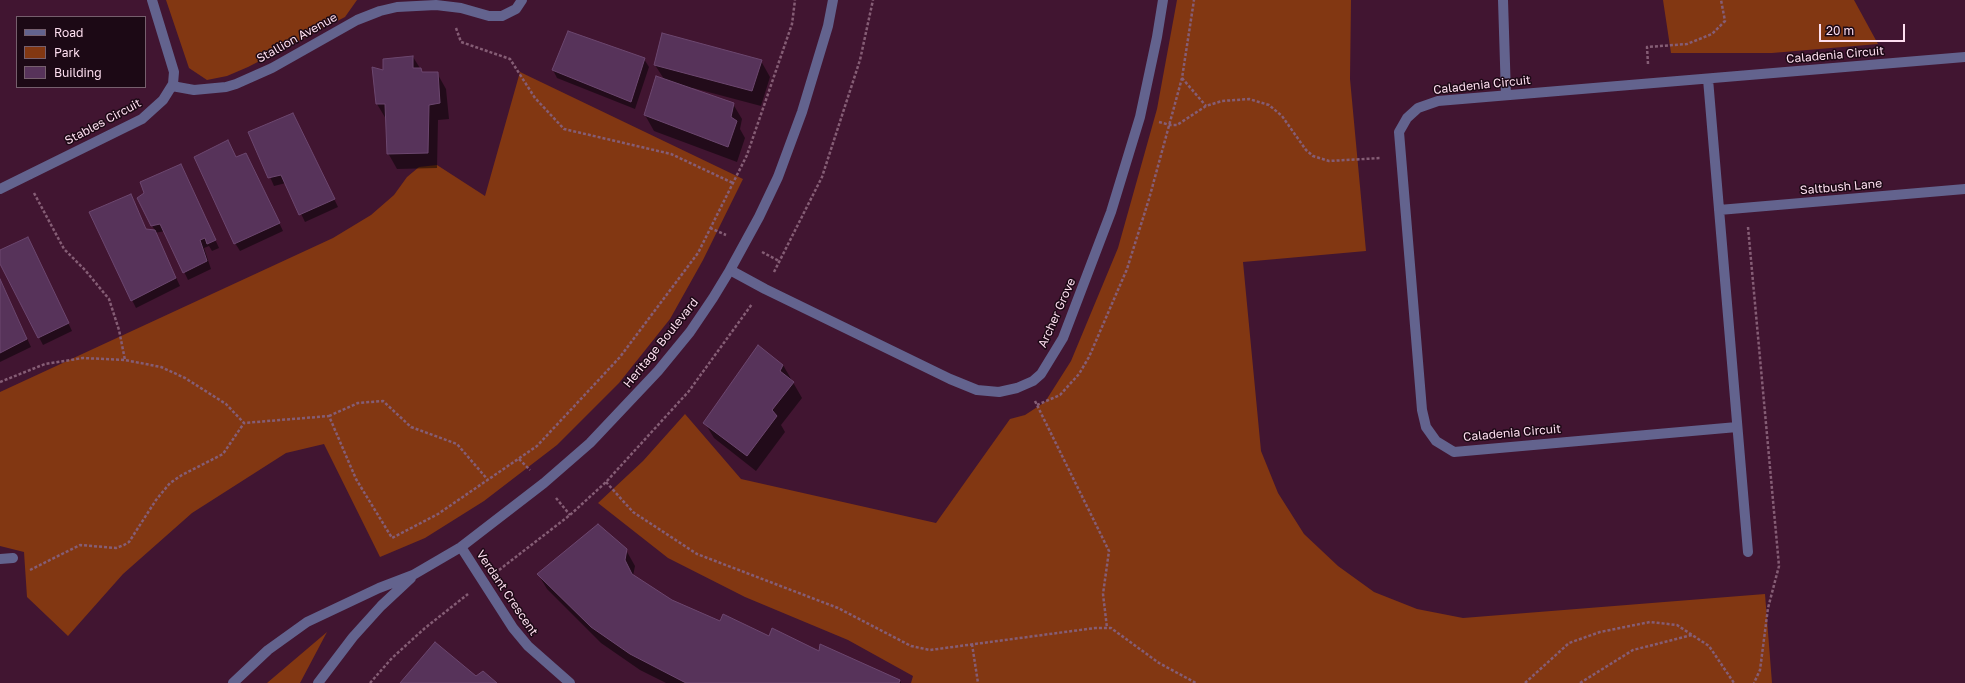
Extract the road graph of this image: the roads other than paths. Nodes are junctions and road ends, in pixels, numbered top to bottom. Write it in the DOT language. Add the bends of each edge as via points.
graph roads {
  1 [pos="152,0"];
  2 [pos="522,0"];
  3 [pos="833,0"];
  4 [pos="1163,0"];
  5 [pos="1503,0"];
  6 [pos="1965,57"];
  7 [pos="1708,79"];
  8 [pos="172,86"];
  9 [pos="1506,95"];
  10 [pos="0,188"];
  11 [pos="1965,189"];
  12 [pos="1719,210"];
  13 [pos="730,270"];
  14 [pos="1737,427"];
  15 [pos="461,547"];
  16 [pos="1748,552"];
  17 [pos="13,558"];
  18 [pos="0,559"];
  19 [pos="414,575"];
  20 [pos="232,683"];
  21 [pos="318,683"];
  22 [pos="570,683"];
  1 -- 8 [label="street" via="174,72"];
  2 -- 8 [label="street, Stallion Avenue" via="516,9 502,16 489,16 448,6 396,7 357,20 249,79 226,87 194,90"];
  3 -- 13 [label="street, Heritage Boulevard" via="816,70 778,177"];
  4 -- 13 [label="street, Archer Grove" via="1140,117 1111,212 1063,338 1041,374 1026,384 999,392 977,390 950,380"];
  5 -- 9 [label="street"];
  6 -- 7 [label="street, Caladenia Circuit"];
  7 -- 9 [label="street, Caladenia Circuit"];
  7 -- 12 [label="street"];
  8 -- 10 [label="street, Stables Circuit" via="159,104 142,119"];
  9 -- 14 [label="street, Caladenia Circuit" via="1438,102 1418,108 1407,118 1399,132 1422,410 1426,427 1436,441 1454,452"];
  11 -- 12 [label="street, Saltbush Lane"];
  12 -- 14 [label="street"];
  13 -- 15 [label="street, Heritage Boulevard" via="690,332 606,427 544,483"];
  14 -- 16 [label="street"];
  15 -- 19 [label="street, Heritage Boulevard"];
  15 -- 22 [label="street, Verdant Crescent" via="513,628 528,646"];
  17 -- 18 [label="street"];
  19 -- 20 [label="street, Heritage Boulevard" via="379,588 307,622 268,650"];
  19 -- 21 [label="street, Heritage Boulevard" via="380,606"];
}
